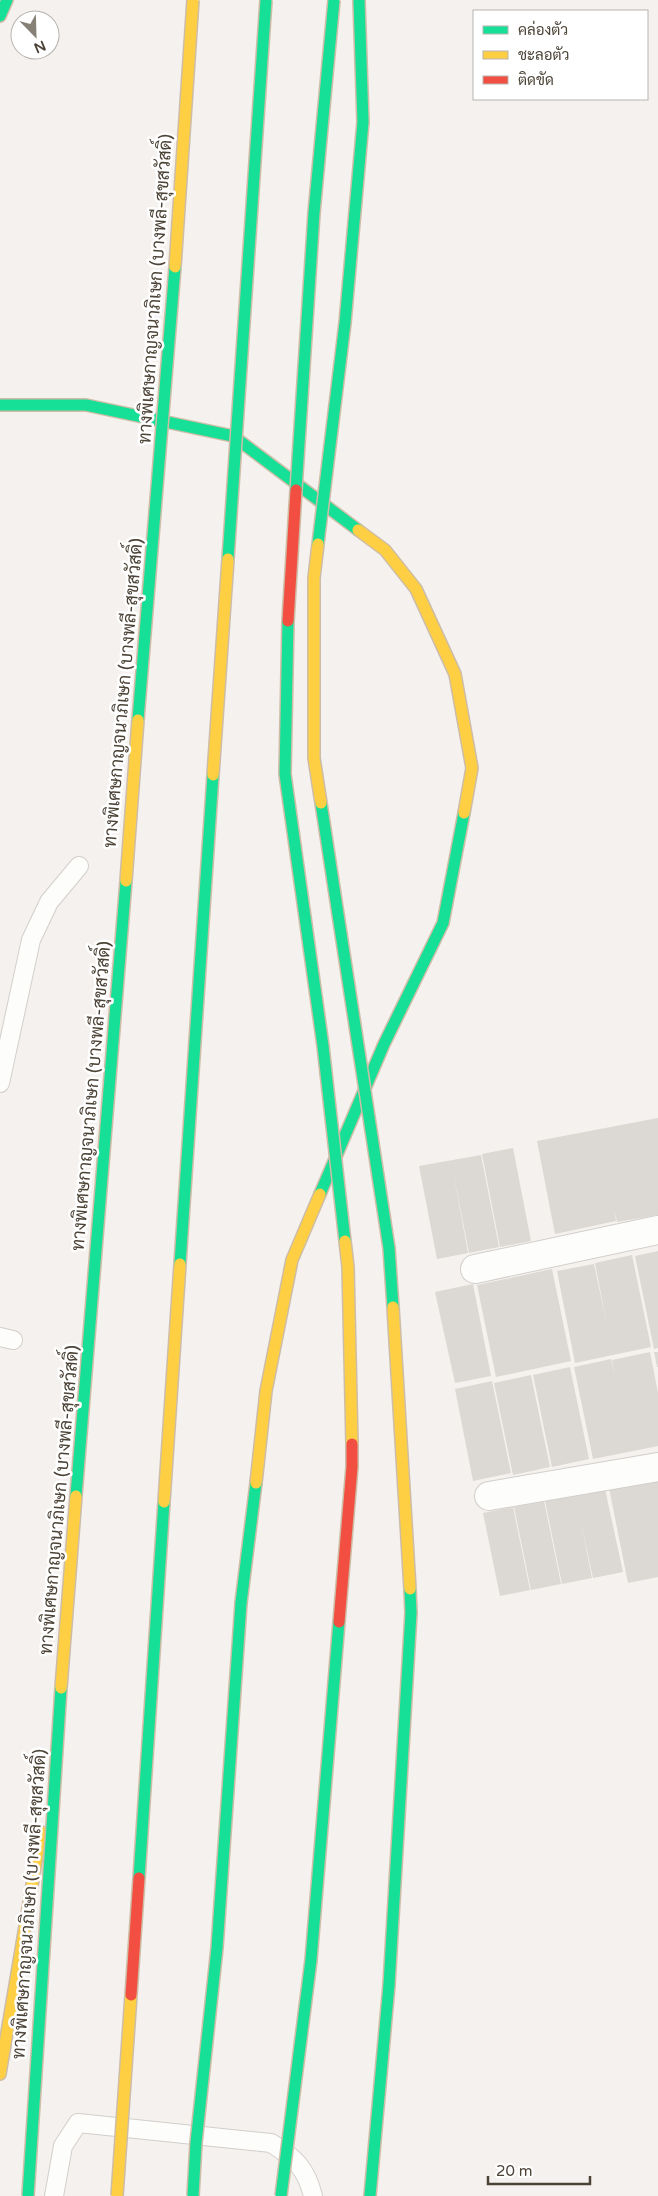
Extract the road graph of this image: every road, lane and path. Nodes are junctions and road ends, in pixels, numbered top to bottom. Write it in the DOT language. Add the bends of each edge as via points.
graph roads {
  1 [pos="7,0"];
  2 [pos="193,0"];
  3 [pos="266,0"];
  4 [pos="334,0"];
  5 [pos="359,0"];
  6 [pos="0,16"];
  7 [pos="0,405"];
  8 [pos="79,866"];
  9 [pos="0,1083"];
  10 [pos="658,1230"];
  11 [pos="475,1269"];
  12 [pos="658,1468"];
  13 [pos="489,1496"];
  14 [pos="56,1750"];
  15 [pos="0,2074"];
  16 [pos="28,2196"];
  17 [pos="54,2196"];
  18 [pos="117,2196"];
  19 [pos="193,2196"];
  20 [pos="281,2196"];
  21 [pos="313,2196"];
  22 [pos="370,2196"];
  1 -- 6 [label="highway"];
  2 -- 14 [label="highway, ทางพิเศษกาญจนาภิเษก (บางพลี-สุขสวัสดิ์), bridge"];
  3 -- 18 [label="highway, bridge"];
  4 -- 20 [label="highway, bridge" via="314,213 289,593 285,774 323,1046 348,1267 352,1466 311,1960"];
  5 -- 22 [label="highway, bridge" via="363,122 345,323 314,578 314,758 389,1248 411,1613 389,1984"];
  7 -- 19 [label="highway, bridge" via="86,405 233,436 385,550 416,589 455,674 472,768 443,923 384,1044 292,1260 266,1391 241,1602 217,1948"];
  8 -- 9 [label="lane" via="49,902 32,940"];
  10 -- 11 [label="street"];
  12 -- 13 [label="street"];
  14 -- 15 [label="highway, bridge"];
  14 -- 16 [label="highway, ทางพิเศษกาญจนาภิเษก (บางพลี-สุขสวัสดิ์), bridge"];
  17 -- 21 [label="lane" via="63,2146 78,2123 271,2143 294,2158"];
}
